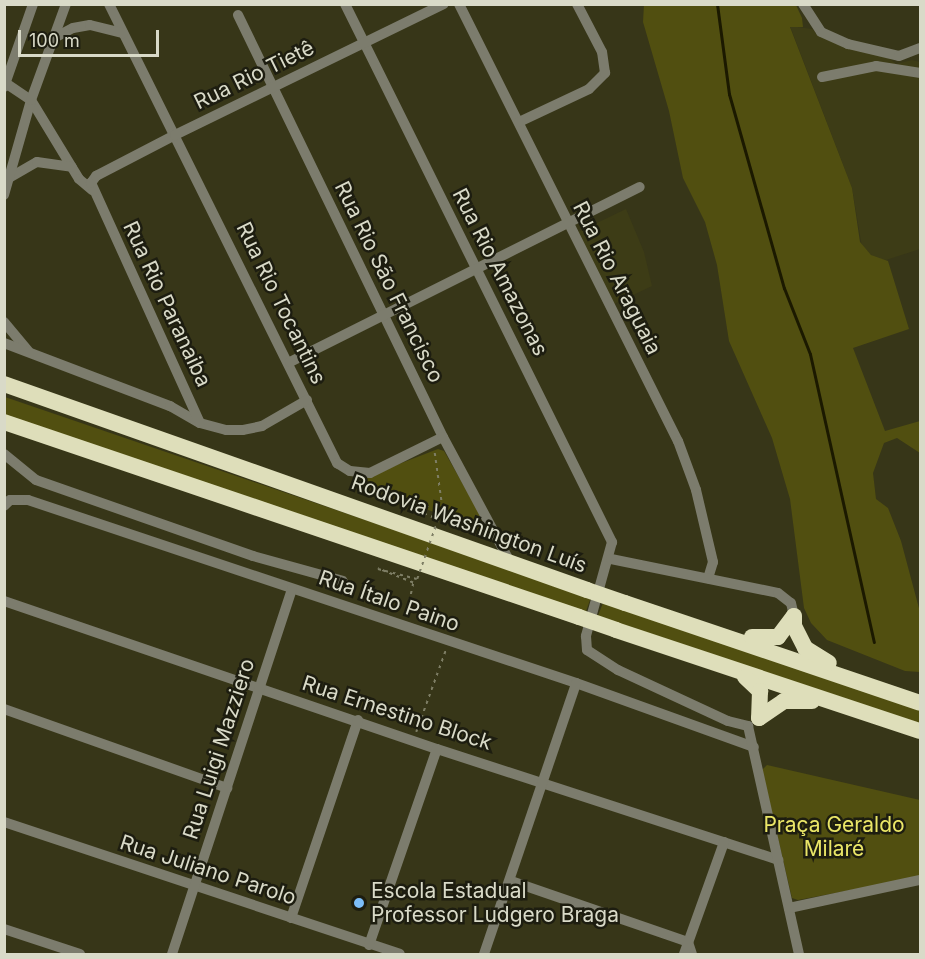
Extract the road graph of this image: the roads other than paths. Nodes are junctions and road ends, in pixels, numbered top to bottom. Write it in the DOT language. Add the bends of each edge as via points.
graph roads {
  1 [pos="33,4"];
  2 [pos="66,4"];
  3 [pos="109,4"];
  4 [pos="345,4"];
  5 [pos="444,4"];
  6 [pos="459,4"];
  7 [pos="578,4"];
  8 [pos="803,4"];
  9 [pos="237,15"];
  10 [pos="123,33"];
  11 [pos="54,38"];
  12 [pos="363,42"];
  13 [pos="921,48"];
  14 [pos="921,73"];
  15 [pos="822,77"];
  16 [pos="5,84"];
  17 [pos="273,88"];
  18 [pos="32,100"];
  19 [pos="519,122"];
  20 [pos="175,135"];
  21 [pos="72,167"];
  22 [pos="9,178"];
  23 [pos="640,187"];
  24 [pos="92,190"];
  25 [pos="4,195"];
  26 [pos="567,223"];
  27 [pos="476,269"];
  28 [pos="385,315"];
  29 [pos="4,322"];
  30 [pos="4,343"];
  31 [pos="31,354"];
  32 [pos="290,362"];
  33 [pos="4,384"];
  34 [pos="307,399"];
  35 [pos="4,422"];
  36 [pos="200,423"];
  37 [pos="438,440"];
  38 [pos="4,454"];
  39 [pos="8,503"];
  40 [pos="611,559"];
  41 [pos="511,564"];
  42 [pos="708,578"];
  43 [pos="343,581"];
  44 [pos="292,589"];
  45 [pos="4,601"];
  46 [pos="794,616"];
  47 [pos="705,628"];
  48 [pos="697,657"];
  49 [pos="576,683"];
  50 [pos="869,686"];
  51 [pos="260,688"];
  52 [pos="921,703"];
  53 [pos="4,709"];
  54 [pos="869,714"];
  55 [pos="358,720"];
  56 [pos="753,722"];
  57 [pos="921,731"];
  58 [pos="754,747"];
  59 [pos="437,749"];
  60 [pos="543,782"];
  61 [pos="227,788"];
  62 [pos="4,822"];
  63 [pos="724,842"];
  64 [pos="778,860"];
  65 [pos="921,880"];
  66 [pos="512,881"];
  67 [pos="194,888"];
  68 [pos="789,908"];
  69 [pos="291,918"];
  70 [pos="4,928"];
  71 [pos="688,942"];
  72 [pos="369,945"];
  73 [pos="80,954"];
  74 [pos="172,954"];
  75 [pos="400,954"];
  76 [pos="484,954"];
  77 [pos="684,954"];
  78 [pos="692,954"];
  79 [pos="799,954"];
  1 -- 16 [label="street"];
  2 -- 11 [label="street"];
  3 -- 10 [label="street, Rua Rio Tocantins"];
  4 -- 12 [label="street, Rua Rio Amazonas"];
  5 -- 12 [label="street, Rua Rio Tietê"];
  6 -- 19 [label="street, Rua Rio Araguaia"];
  7 -- 19 [label="street" via="602,52 602,78 577,96"];
  8 -- 13 [label="street" via="821,32 848,44 899,56"];
  9 -- 17 [label="street, Rua Rio São Francisco"];
  10 -- 11 [label="street" via="90,25"];
  10 -- 20 [label="street, Rua Rio Tocantins"];
  11 -- 18 [label="street"];
  12 -- 17 [label="street, Rua Rio Tietê"];
  12 -- 27 [label="street, Rua Rio Amazonas"];
  14 -- 15 [label="street" via="876,66"];
  16 -- 18 [label="street"];
  17 -- 20 [label="street, Rua Rio Tietê"];
  17 -- 28 [label="street, Rua Rio São Francisco"];
  18 -- 21 [label="street, Rua Rio Paranaiba"];
  18 -- 22 [label="street"];
  19 -- 26 [label="street, Rua Rio Araguaia"];
  20 -- 24 [label="street, Rua Rio Tietê" via="96,176"];
  20 -- 32 [label="street, Rua Rio Tocantins"];
  21 -- 22 [label="street" via="37,162"];
  21 -- 24 [label="street, Rua Rio Paranaiba"];
  22 -- 25 [label="street"];
  23 -- 26 [label="street"];
  24 -- 36 [label="street, Rua Rio Paranaiba"];
  26 -- 27 [label="street"];
  26 -- 42 [label="street, Rua Rio Araguaia" via="688,466 713,562"];
  27 -- 28 [label="street"];
  27 -- 40 [label="street, Rua Rio Amazonas" via="601,516 612,542"];
  28 -- 32 [label="street"];
  28 -- 37 [label="street, Rua Rio São Francisco"];
  29 -- 31 [label="street"];
  30 -- 31 [label="street"];
  31 -- 36 [label="street" via="170,406"];
  32 -- 34 [label="street, Rua Rio Tocantins"];
  33 -- 41 [label="highway, Rodovia Washington Luís"];
  34 -- 36 [label="street" via="262,426 226,430"];
  34 -- 37 [label="street, Rua Rio Tocantins" via="337,463 364,474"];
  35 -- 48 [label="highway, bridge"];
  37 -- 41 [label="street, Rua Rio São Francisco"];
  38 -- 43 [label="street" via="36,480 253,556"];
  39 -- 44 [label="street, Rua Ítalo Paino" via="28,500"];
  40 -- 42 [label="street"];
  40 -- 56 [label="street" via="586,636 592,656 728,721"];
  41 -- 47 [label="highway, Rodovia Washington Luís, bridge"];
  42 -- 46 [label="street" via="778,593 791,603"];
  44 -- 49 [label="street, Rua Ítalo Paino"];
  44 -- 51 [label="street, Rua Luigi Mazziero"];
  45 -- 51 [label="street, Rua Ernestino Block"];
  46 -- 47 [label="highway" via="778,637 770,640"];
  46 -- 50 [label="highway" via="794,626 805,648"];
  47 -- 50 [label="highway, Rodovia Washington Luís"];
  48 -- 54 [label="highway"];
  48 -- 56 [label="highway" via="757,684 762,698"];
  49 -- 58 [label="street, Rua Ítalo Paino"];
  49 -- 60 [label="street"];
  50 -- 52 [label="highway, Rodovia Washington Luís"];
  51 -- 55 [label="street, Rua Ernestino Block"];
  51 -- 61 [label="street, Rua Luigi Mazziero"];
  53 -- 61 [label="street"];
  54 -- 56 [label="highway" via="799,699 774,705"];
  54 -- 57 [label="highway"];
  55 -- 59 [label="street, Rua Ernestino Block"];
  55 -- 69 [label="street"];
  56 -- 58 [label="street"];
  58 -- 64 [label="street"];
  59 -- 60 [label="street, Rua Ernestino Block"];
  59 -- 72 [label="street"];
  60 -- 63 [label="street, Rua Ernestino Block"];
  60 -- 66 [label="street"];
  61 -- 67 [label="street, Rua Luigi Mazziero"];
  62 -- 67 [label="street, Rua Juliano Parolo"];
  63 -- 64 [label="street, Rua Ernestino Block"];
  63 -- 71 [label="street"];
  64 -- 68 [label="street"];
  65 -- 68 [label="street"];
  66 -- 71 [label="street"];
  66 -- 76 [label="street"];
  67 -- 69 [label="street, Rua Juliano Parolo"];
  67 -- 74 [label="street, Rua Luigi Mazziero"];
  68 -- 79 [label="street"];
  69 -- 72 [label="street, Rua Juliano Parolo"];
  70 -- 73 [label="street"];
  71 -- 77 [label="street"];
  71 -- 78 [label="street"];
  72 -- 75 [label="street, Rua Juliano Parolo"];
}
